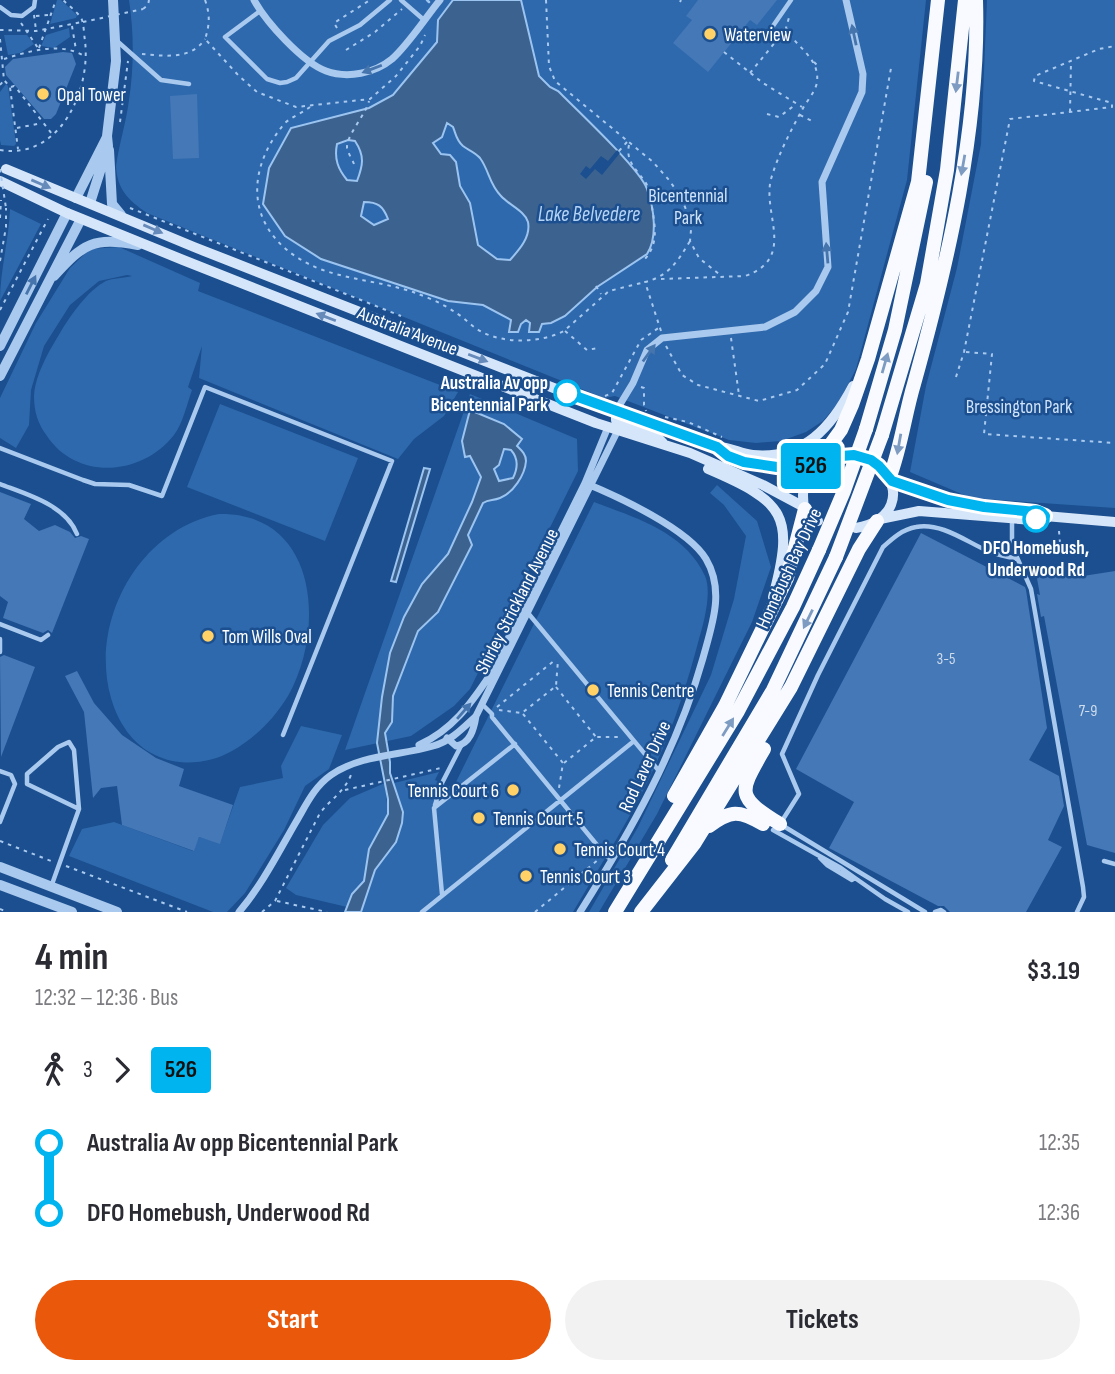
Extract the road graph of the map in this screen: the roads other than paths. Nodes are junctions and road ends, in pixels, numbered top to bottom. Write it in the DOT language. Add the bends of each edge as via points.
graph roads {
  1 [pos="35,0"];
  2 [pos="113,0"];
  3 [pos="254,0"];
  4 [pos="390,0"];
  5 [pos="401,0"];
  6 [pos="440,0"];
  7 [pos="791,0"];
  8 [pos="846,0"];
  9 [pos="938,0"];
  10 [pos="946,0"];
  11 [pos="965,0"];
  12 [pos="976,0"];
  13 [pos="0,7"];
  14 [pos="260,11"];
  15 [pos="424,20"];
  16 [pos="773,26"];
  17 [pos="116,40"];
  18 [pos="310,61"];
  19 [pos="189,84"];
  20 [pos="108,141"];
  21 [pos="3,169"];
  22 [pos="0,181"];
  23 [pos="76,198"];
  24 [pos="89,203"];
  25 [pos="123,211"];
  26 [pos="67,213"];
  27 [pos="81,219"];
  28 [pos="148,246"];
  29 [pos="45,287"];
  30 [pos="0,346"];
  31 [pos="868,359"];
  32 [pos="0,376"];
  33 [pos="616,411"];
  34 [pos="613,428"];
  35 [pos="717,447"];
  36 [pos="0,448"];
  37 [pos="670,448"];
  38 [pos="844,455"];
  39 [pos="816,464"];
  40 [pos="879,466"];
  41 [pos="891,479"];
  42 [pos="0,484"];
  43 [pos="589,484"];
  44 [pos="804,508"];
  45 [pos="1045,516"];
  46 [pos="1012,518"];
  47 [pos="818,520"];
  48 [pos="879,520"];
  49 [pos="1115,522"];
  50 [pos="856,528"];
  51 [pos="76,534"];
  52 [pos="1017,559"];
  53 [pos="528,613"];
  54 [pos="767,620"];
  55 [pos="0,624"];
  56 [pos="48,635"];
  57 [pos="0,639"];
  58 [pos="0,652"];
  59 [pos="791,687"];
  60 [pos="483,705"];
  61 [pos="476,716"];
  62 [pos="282,735"];
  63 [pos="445,736"];
  64 [pos="633,739"];
  65 [pos="515,744"];
  66 [pos="461,745"];
  67 [pos="0,771"];
  68 [pos="660,772"];
  69 [pos="559,799"];
  70 [pos="434,808"];
  71 [pos="79,809"];
  72 [pos="0,822"];
  73 [pos="666,827"];
  74 [pos="776,827"];
  75 [pos="703,830"];
  76 [pos="612,861"];
  77 [pos="1104,861"];
  78 [pos="1115,864"];
  79 [pos="0,867"];
  80 [pos="0,885"];
  81 [pos="51,887"];
  82 [pos="253,894"];
  83 [pos="443,895"];
  84 [pos="72,912"];
  85 [pos="117,912"];
  86 [pos="232,912"];
  87 [pos="239,912"];
  88 [pos="422,912"];
  89 [pos="580,912"];
  90 [pos="615,912"];
  91 [pos="641,912"];
  92 [pos="908,912"];
  93 [pos="925,912"];
  94 [pos="935,912"];
  95 [pos="944,912"];
  96 [pos="1077,912"];
  1 -- 13 [label="lane" via="30,12 22,16"];
  2 -- 17 [label="street"];
  3 -- 14 [label="street"];
  4 -- 18 [label="lane" via="360,25 321,47"];
  5 -- 15 [label="lane"];
  6 -- 15 [label="street"];
  7 -- 16 [label="lane"];
  33 -- 8 [label="street, one-way" via="648,350 662,338 765,327 795,312 816,291 828,267 822,182 862,92 863,74"];
  9 -- 31 [label="highway" via="918,182"];
  73 -- 10 [label="highway, Homebush Bay Drive, one-way, bridge" via="738,711 793,607 866,429 895,330 927,181"];
  11 -- 91 [label="highway, Homebush Bay Drive, one-way, bridge" via="947,170 927,284 882,435 836,557 773,690"];
  12 -- 41 [label="highway, one-way" via="966,147 942,284"];
  14 -- 18 [label="street" via="274,30"];
  14 -- 18 [label="lane" via="225,37 249,63 279,83 296,78"];
  15 -- 18 [label="street, one-way" via="393,58 371,72 326,71"];
  17 -- 19 [label="lane" via="161,80"];
  17 -- 20 [label="street"];
  20 -- 23 [label="street"];
  20 -- 24 [label="street"];
  20 -- 25 [label="street" via="112,204"];
  21 -- 23 [label="main road, Australia Avenue, one-way"];
  22 -- 26 [label="main road, Australia Avenue"];
  23 -- 24 [label="main road, Australia Avenue"];
  23 -- 26 [label="main road"];
  24 -- 25 [label="main road, Australia Avenue"];
  24 -- 27 [label="main road"];
  25 -- 33 [label="main road, Australia Avenue, one-way" via="194,247"];
  26 -- 27 [label="main road, Australia Avenue"];
  30 -- 26 [label="street, one-way"];
  27 -- 28 [label="main road, Australia Avenue"];
  27 -- 29 [label="street"];
  28 -- 29 [label="street" via="113,240 84,246"];
  34 -- 28 [label="main road, Australia Avenue, one-way"];
  29 -- 32 [label="street"];
  31 -- 35 [label="main road" via="835,417 808,442 767,456"];
  31 -- 39 [label="highway" via="841,430"];
  33 -- 35 [label="main road, Australia Avenue"];
  33 -- 37 [label="main road" via="616,420 654,434"];
  34 -- 37 [label="main road, Australia Avenue"];
  34 -- 43 [label="street, Shirley Strickland Avenue"];
  35 -- 39 [label="main road, Australia Avenue" via="728,456 762,466"];
  36 -- 62 [label="lane" via="95,484 129,485 162,496 205,387 392,461"];
  37 -- 44 [label="main road, Australia Avenue" via="764,485"];
  37 -- 54 [label="main road" via="758,493 775,510 785,535"];
  38 -- 39 [label="main road, Australia Avenue"];
  39 -- 44 [label="main road" via="803,485"];
  40 -- 41 [label="main road"];
  41 -- 45 [label="main road" via="958,503"];
  41 -- 48 [label="main road" via="893,500"];
  42 -- 51 [label="lane" via="59,512"];
  43 -- 53 [label="street, Shirley Strickland Avenue"];
  63 -- 43 [label="street, Shirley Strickland Avenue, one-way" via="490,675"];
  43 -- 68 [label="street, Rod Laver Drive" via="693,543 716,584 714,617 698,675"];
  44 -- 47 [label="main road, Australia Avenue"];
  44 -- 54 [label="highway" via="791,568"];
  45 -- 46 [label="main road"];
  45 -- 49 [label="main road"];
  46 -- 48 [label="main road" via="919,511"];
  46 -- 52 [label="lane"];
  48 -- 50 [label="main road"];
  48 -- 59 [label="highway" via="859,549"];
  52 -- 74 [label="lane" via="942,529 918,526 902,531 883,547 782,754 799,794"];
  52 -- 96 [label="lane" via="1031,589 1081,875 1084,897"];
  53 -- 60 [label="street, Shirley Strickland Avenue"];
  53 -- 64 [label="lane"];
  54 -- 73 [label="highway" via="674,798"];
  55 -- 56 [label="lane" via="41,640"];
  57 -- 58 [label="lane"];
  59 -- 74 [label="highway" via="744,792"];
  59 -- 75 [label="highway"];
  60 -- 61 [label="street, Shirley Strickland Avenue"];
  60 -- 65 [label="lane"];
  61 -- 63 [label="street, Shirley Strickland Avenue"];
  61 -- 66 [label="street" via="474,729"];
  63 -- 66 [label="street"];
  63 -- 82 [label="street, Shirley Strickland Avenue" via="364,760 317,787"];
  64 -- 68 [label="lane"];
  64 -- 69 [label="lane"];
  65 -- 69 [label="lane"];
  65 -- 70 [label="lane"];
  66 -- 70 [label="lane"];
  67 -- 72 [label="lane" via="11,775 15,784"];
  68 -- 76 [label="street, Rod Laver Drive"];
  69 -- 76 [label="lane"];
  69 -- 83 [label="lane"];
  70 -- 83 [label="lane"];
  71 -- 71 [label="lane" via="74,750 69,742 27,774 27,784"];
  71 -- 81 [label="lane"];
  73 -- 90 [label="highway, Homebush Bay Drive"];
  74 -- 75 [label="highway" via="739,813"];
  74 -- 92 [label="lane" via="838,872"];
  74 -- 93 [label="lane"];
  75 -- 91 [label="highway"];
  76 -- 89 [label="street, Rod Laver Drive"];
  77 -- 78 [label="lane"];
  79 -- 81 [label="street"];
  80 -- 84 [label="street"];
  81 -- 85 [label="street"];
  82 -- 86 [label="street, Shirley Strickland Avenue"];
  82 -- 87 [label="street, Shirley Strickland Avenue"];
  83 -- 88 [label="lane"];
  94 -- 95 [label="lane"];
}
